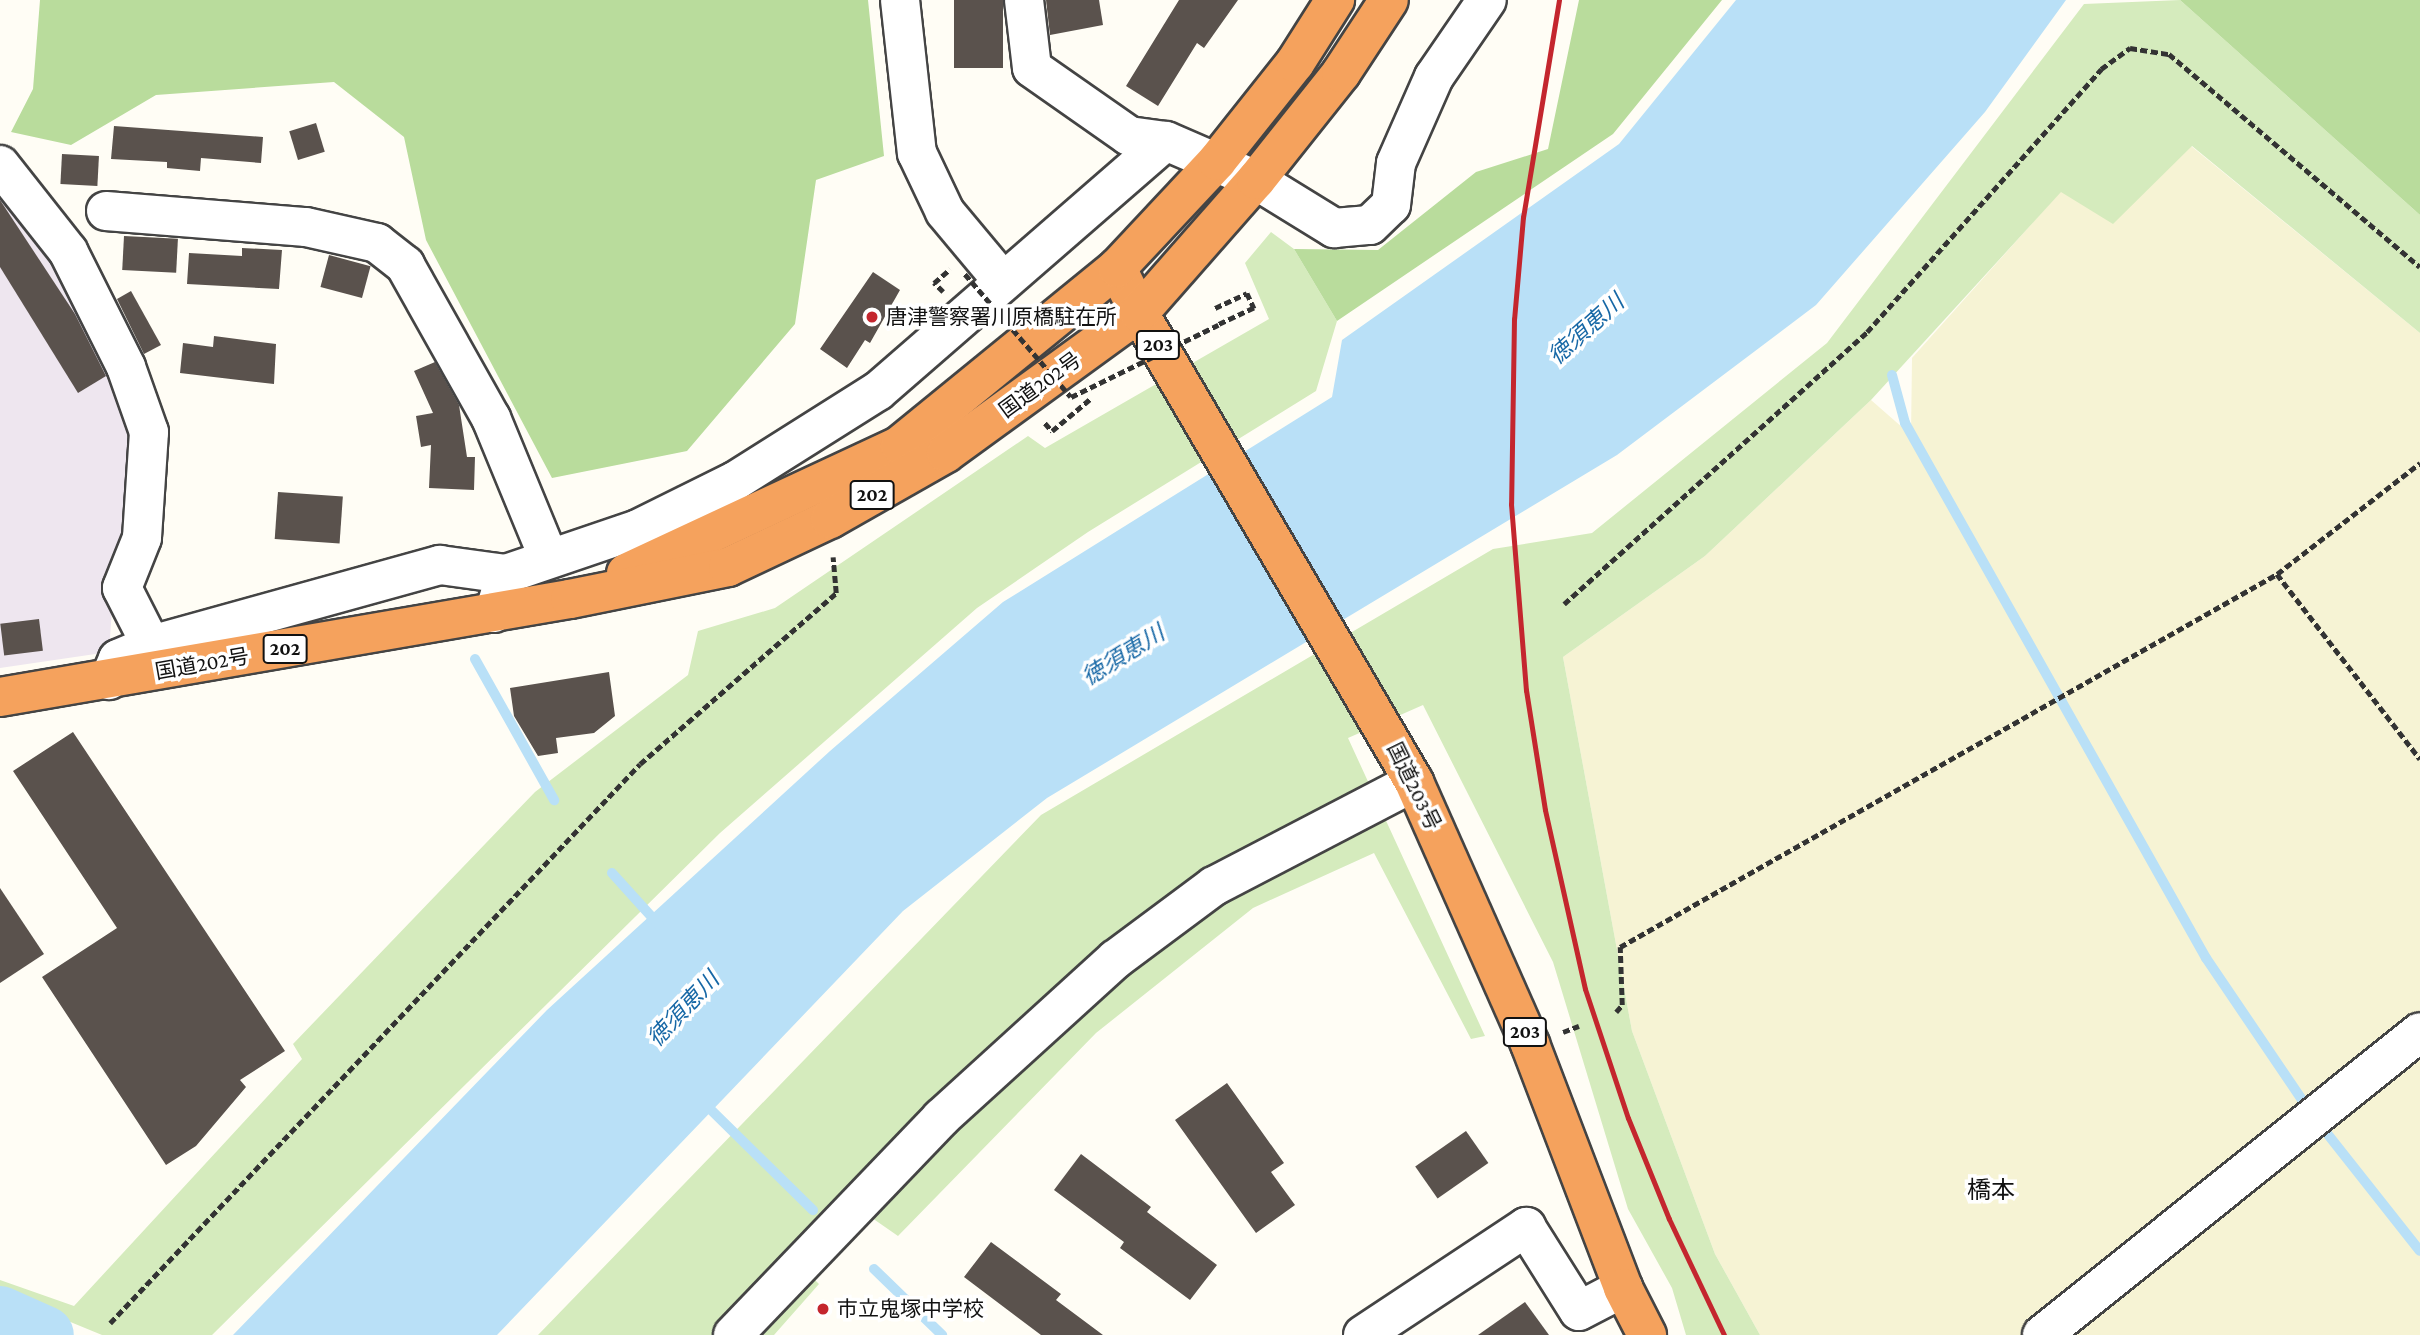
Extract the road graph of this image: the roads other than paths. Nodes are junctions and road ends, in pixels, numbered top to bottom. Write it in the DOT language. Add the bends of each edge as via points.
graph roads {
  1 [pos="900,0"];
  2 [pos="1024,0"];
  3 [pos="1335,0"];
  4 [pos="1389,0"];
  5 [pos="1487,0"];
  6 [pos="1166,141"];
  7 [pos="1217,161"];
  8 [pos="0,165"];
  9 [pos="1256,180"];
  10 [pos="106,211"];
  11 [pos="1117,268"];
  12 [pos="983,277"];
  13 [pos="1139,313"];
  14 [pos="549,559"];
  15 [pos="506,574"];
  16 [pos="570,600"];
  17 [pos="494,613"];
  18 [pos="151,645"];
  19 [pos="109,680"];
  20 [pos="0,697"];
  21 [pos="1414,782"];
  22 [pos="2420,1032"];
  23 [pos="1623,1288"];
  24 [pos="733,1335"];
  25 [pos="1363,1335"];
  26 [pos="1647,1335"];
  27 [pos="2042,1335"];
  1 -- 12 [label="street" via="917,153"];
  2 -- 6 [label="street" via="1032,68 1129,136"];
  3 -- 7 [label="highway, 国道202号 / 202" via="1295,63"];
  4 -- 9 [label="highway, 国道202号 / 202" via="1341,73"];
  5 -- 9 [label="street" via="1433,77 1396,163 1391,205 1370,225 1334,228"];
  6 -- 7 [label="street"];
  6 -- 12 [label="street"];
  7 -- 9 [label="street"];
  7 -- 11 [label="highway, 国道202号 / 202"];
  8 -- 18 [label="street" via="68,251 125,367 149,432 142,538 122,588"];
  9 -- 13 [label="highway, 国道202号 / 202"];
  10 -- 14 [label="street" via="306,227 377,243 405,265 491,418"];
  11 -- 13 [label="highway, 国道203号 / 203"];
  11 -- 16 [label="highway, 国道202号 / 202" via="900,445"];
  12 -- 14 [label="street" via="878,391 735,481 638,529"];
  13 -- 16 [label="highway, 国道202号 / 202" via="946,453 830,519 728,567"];
  13 -- 21 [label="highway, 国道203号 / 203"];
  14 -- 15 [label="street"];
  15 -- 17 [label="street"];
  15 -- 18 [label="street" via="440,565"];
  16 -- 17 [label="highway, 国道202号 / 202"];
  17 -- 19 [label="highway, 国道202号 / 202"];
  18 -- 19 [label="street" via="118,659"];
  19 -- 20 [label="highway, 国道202号 / 202"];
  21 -- 23 [label="highway, 国道203号 / 203" via="1530,1044"];
  21 -- 24 [label="street" via="1214,886 1116,959 941,1118"];
  22 -- 27 [label="street"];
  23 -- 25 [label="street" via="1579,1311 1526,1227"];
  23 -- 26 [label="highway, 国道203号 / 203"];
}
